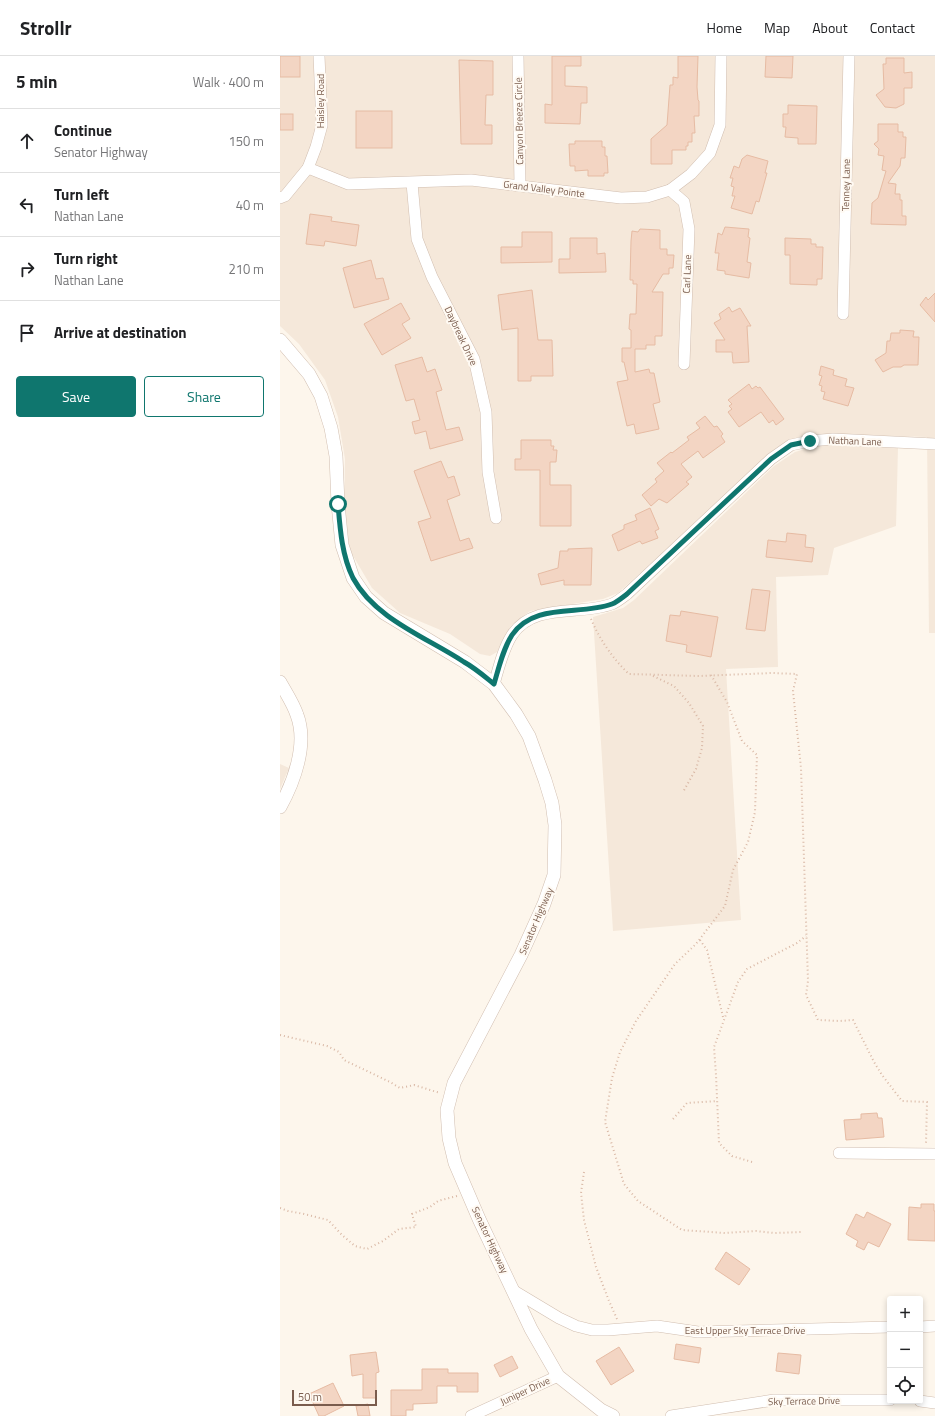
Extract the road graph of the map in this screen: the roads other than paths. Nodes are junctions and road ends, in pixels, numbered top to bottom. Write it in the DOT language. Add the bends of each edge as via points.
graph roads {
  1 [pos="320,56"];
  2 [pos="518,56"];
  3 [pos="721,56"];
  4 [pos="848,56"];
  5 [pos="308,168"];
  6 [pos="412,183"];
  7 [pos="520,186"];
  8 [pos="670,190"];
  9 [pos="280,198"];
  10 [pos="843,314"];
  11 [pos="280,340"];
  12 [pos="684,364"];
  13 [pos="935,444"];
  14 [pos="496,518"];
  15 [pos="280,682"];
  16 [pos="494,684"];
  17 [pos="280,807"];
  18 [pos="839,1153"];
  19 [pos="931,1154"];
  20 [pos="514,1291"];
  21 [pos="935,1326"];
  22 [pos="887,1327"];
  23 [pos="923,1327"];
  24 [pos="558,1376"];
  25 [pos="887,1400"];
  26 [pos="923,1401"];
  27 [pos="935,1403"];
  28 [pos="600,1413"];
  29 [pos="470,1416"];
  30 [pos="613,1416"];
  31 [pos="671,1416"];
  1 -- 5 [label="street, Haisley Road" via="322,125"];
  2 -- 7 [label="street, Canyon Breeze Circle"];
  3 -- 8 [label="street, Grand Valley Pointe" via="720,125 710,154 691,174"];
  4 -- 10 [label="street, Tenney Lane"];
  5 -- 6 [label="street, Grand Valley Pointe" via="348,184"];
  5 -- 9 [label="street" via="285,196"];
  6 -- 7 [label="street, Grand Valley Pointe" via="471,180"];
  6 -- 14 [label="street, Daybreak Drive" via="417,239 432,277 474,359 486,412 488,472"];
  7 -- 8 [label="street, Grand Valley Pointe" via="621,198 647,198"];
  8 -- 12 [label="street, Carl Lane" via="684,202 689,229"];
  11 -- 16 [label="street, Senator Highway" via="309,374 321,396 329,421 336,456 342,545 353,578 366,597 384,613 465,662"];
  13 -- 16 [label="street, Nathan Lane" via="834,439 791,445 771,459 627,594 612,604 537,615 523,623 503,652"];
  15 -- 17 [label="street" via="298,716 301,738 297,769"];
  16 -- 20 [label="street, Senator Highway" via="529,736 546,780 555,825 554,875 521,955 454,1083 447,1110 449,1138 455,1163"];
  18 -- 19 [label="street"];
  20 -- 22 [label="street, East Upper Sky Terrace Drive" via="559,1318 592,1330 657,1326 698,1332"];
  20 -- 24 [label="street, Senator Highway"];
  21 -- 23 [label="street"];
  24 -- 28 [label="street, Senator Highway"];
  24 -- 29 [label="street, Juniper Drive"];
  25 -- 31 [label="street, Sky Terrace Drive" via="774,1400"];
  26 -- 27 [label="street"];
  28 -- 30 [label="street, Senator Highway"];
}
